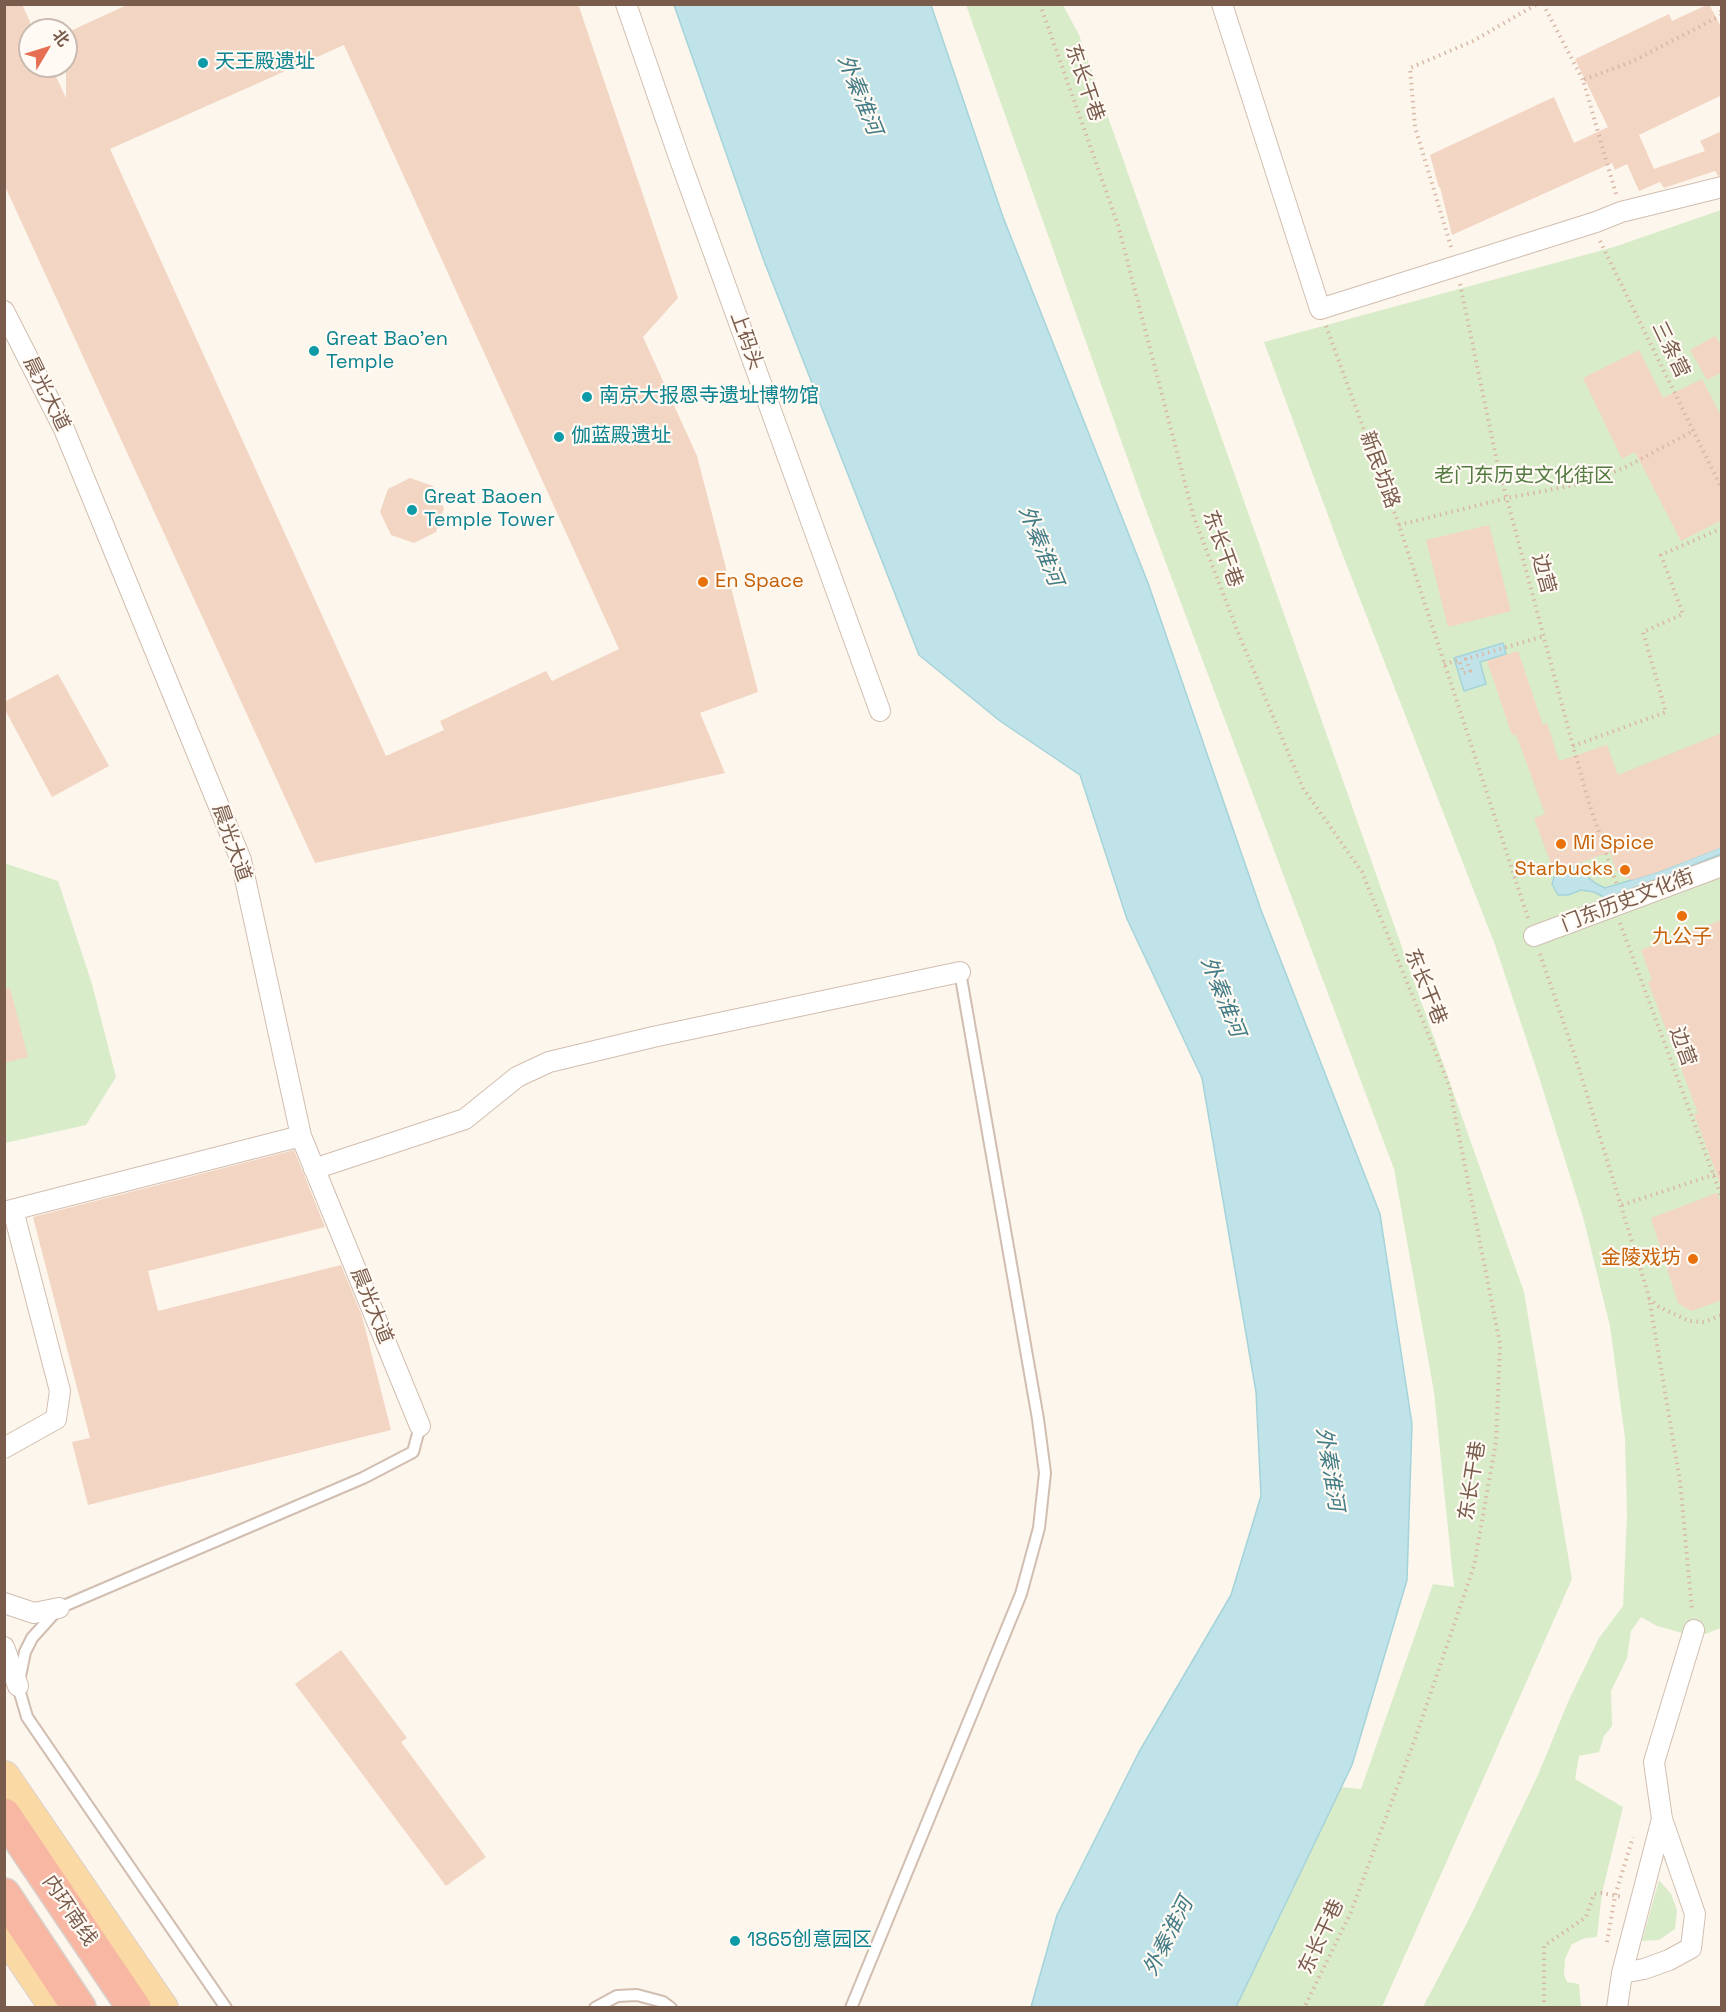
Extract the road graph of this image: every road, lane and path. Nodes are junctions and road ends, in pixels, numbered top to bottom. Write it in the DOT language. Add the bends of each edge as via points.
graph roads {
  1 [pos="626,4"];
  2 [pos="1040,4"];
  3 [pos="1222,4"];
  4 [pos="1537,4"];
  5 [pos="1544,4"];
  6 [pos="1719,4"];
  7 [pos="1722,14"];
  8 [pos="1583,80"];
  9 [pos="1722,187"];
  10 [pos="1621,212"];
  11 [pos="1596,222"];
  12 [pos="1456,266"];
  13 [pos="1320,309"];
  14 [pos="4,311"];
  15 [pos="1693,431"];
  16 [pos="1722,489"];
  17 [pos="1507,498"];
  18 [pos="1399,525"];
  19 [pos="1722,528"];
  20 [pos="1544,636"];
  21 [pos="1444,664"];
  22 [pos="880,711"];
  23 [pos="1573,746"];
  24 [pos="1722,866"];
  25 [pos="1617,885"];
  26 [pos="1614,906"];
  27 [pos="1534,936"];
  28 [pos="960,972"];
  29 [pos="301,1136"];
  30 [pos="314,1169"];
  31 [pos="1722,1172"];
  32 [pos="1713,1175"];
  33 [pos="1722,1198"];
  34 [pos="1622,1205"];
  35 [pos="9,1211"];
  36 [pos="1648,1298"];
  37 [pos="1722,1315"];
  38 [pos="420,1426"];
  39 [pos="4,1448"];
  40 [pos="4,1603"];
  41 [pos="59,1608"];
  42 [pos="1694,1630"];
  43 [pos="4,1647"];
  44 [pos="18,1686"];
  45 [pos="4,1777"];
  46 [pos="4,1815"];
  47 [pos="1662,1819"];
  48 [pos="1633,1838"];
  49 [pos="4,1895"];
  50 [pos="1616,1896"];
  51 [pos="1641,1898"];
  52 [pos="4,1931"];
  53 [pos="1606,1952"];
  54 [pos="1622,1973"];
  55 [pos="56,2007"];
  56 [pos="79,2007"];
  57 [pos="134,2007"];
  58 [pos="162,2007"];
  59 [pos="226,2007"];
  60 [pos="595,2007"];
  61 [pos="671,2007"];
  62 [pos="851,2007"];
  63 [pos="1304,2007"];
  64 [pos="1544,2007"];
  65 [pos="1617,2007"];
  1 -- 22 [label="street, 上码头"];
  2 -- 63 [label="path, 东长干巷" via="1118,225 1194,518 1303,788 1362,872 1449,1085 1500,1344 1496,1442 1474,1566 1351,1912"];
  3 -- 13 [label="street"];
  4 -- 12 [label="path, 边营" via="1473,41 1410,68 1415,127"];
  5 -- 8 [label="path"];
  6 -- 7 [label="path"];
  7 -- 8 [label="path" via="1631,62"];
  8 -- 10 [label="path"];
  9 -- 10 [label="street"];
  10 -- 11 [label="street"];
  11 -- 12 [label="street"];
  11 -- 15 [label="path, 三条营" via="1599,239"];
  12 -- 13 [label="street"];
  12 -- 17 [label="path, 边营"];
  13 -- 18 [label="path, 新民坊路"];
  14 -- 29 [label="street, 晨光大道" via="64,429 241,860"];
  15 -- 16 [label="path, 三条营"];
  15 -- 17 [label="path" via="1624,468 1585,483"];
  17 -- 18 [label="path"];
  17 -- 20 [label="path, 边营"];
  18 -- 21 [label="path, 新民坊路"];
  19 -- 23 [label="path" via="1661,555 1683,614 1644,632 1666,712"];
  20 -- 21 [label="path" via="1466,659 1470,671 1463,673 1459,660"];
  20 -- 23 [label="path, 边营"];
  21 -- 27 [label="path, 新民坊路"];
  23 -- 25 [label="path, 边营"];
  24 -- 26 [label="street, 门东历史文化街"];
  26 -- 27 [label="street, 门东历史文化街"];
  26 -- 32 [label="path, 边营"];
  27 -- 34 [label="path, 新民坊路"];
  28 -- 30 [label="street" via="549,1062 517,1077 465,1119"];
  28 -- 62 [label="lane" via="1046,1473 1039,1528 1021,1594"];
  29 -- 30 [label="street, 晨光大道"];
  29 -- 35 [label="street"];
  30 -- 38 [label="street, 晨光大道"];
  31 -- 32 [label="path"];
  32 -- 33 [label="path, 边营"];
  32 -- 34 [label="path"];
  34 -- 36 [label="path, 新民坊路"];
  35 -- 39 [label="street" via="60,1391 56,1419"];
  36 -- 37 [label="path" via="1689,1321 1704,1322"];
  36 -- 42 [label="path, 新民坊路" via="1680,1481"];
  38 -- 41 [label="lane" via="413,1452 363,1478"];
  40 -- 41 [label="street" via="34,1613"];
  41 -- 44 [label="lane" via="32,1638"];
  42 -- 47 [label="street" via="1654,1762"];
  43 -- 44 [label="street"];
  44 -- 59 [label="lane" via="27,1717"];
  45 -- 58 [label="main road"];
  46 -- 57 [label="highway, 内环南线"];
  47 -- 51 [label="street"];
  47 -- 54 [label="street" via="1695,1914 1691,1948 1644,1969"];
  48 -- 50 [label="path"];
  49 -- 56 [label="highway"];
  50 -- 51 [label="path"];
  50 -- 53 [label="path"];
  50 -- 64 [label="path" via="1594,1894 1586,1917 1544,1946"];
  51 -- 54 [label="street"];
  52 -- 55 [label="main road"];
  54 -- 65 [label="street"];
  60 -- 61 [label="lane" via="618,1996 637,1995"];
}
